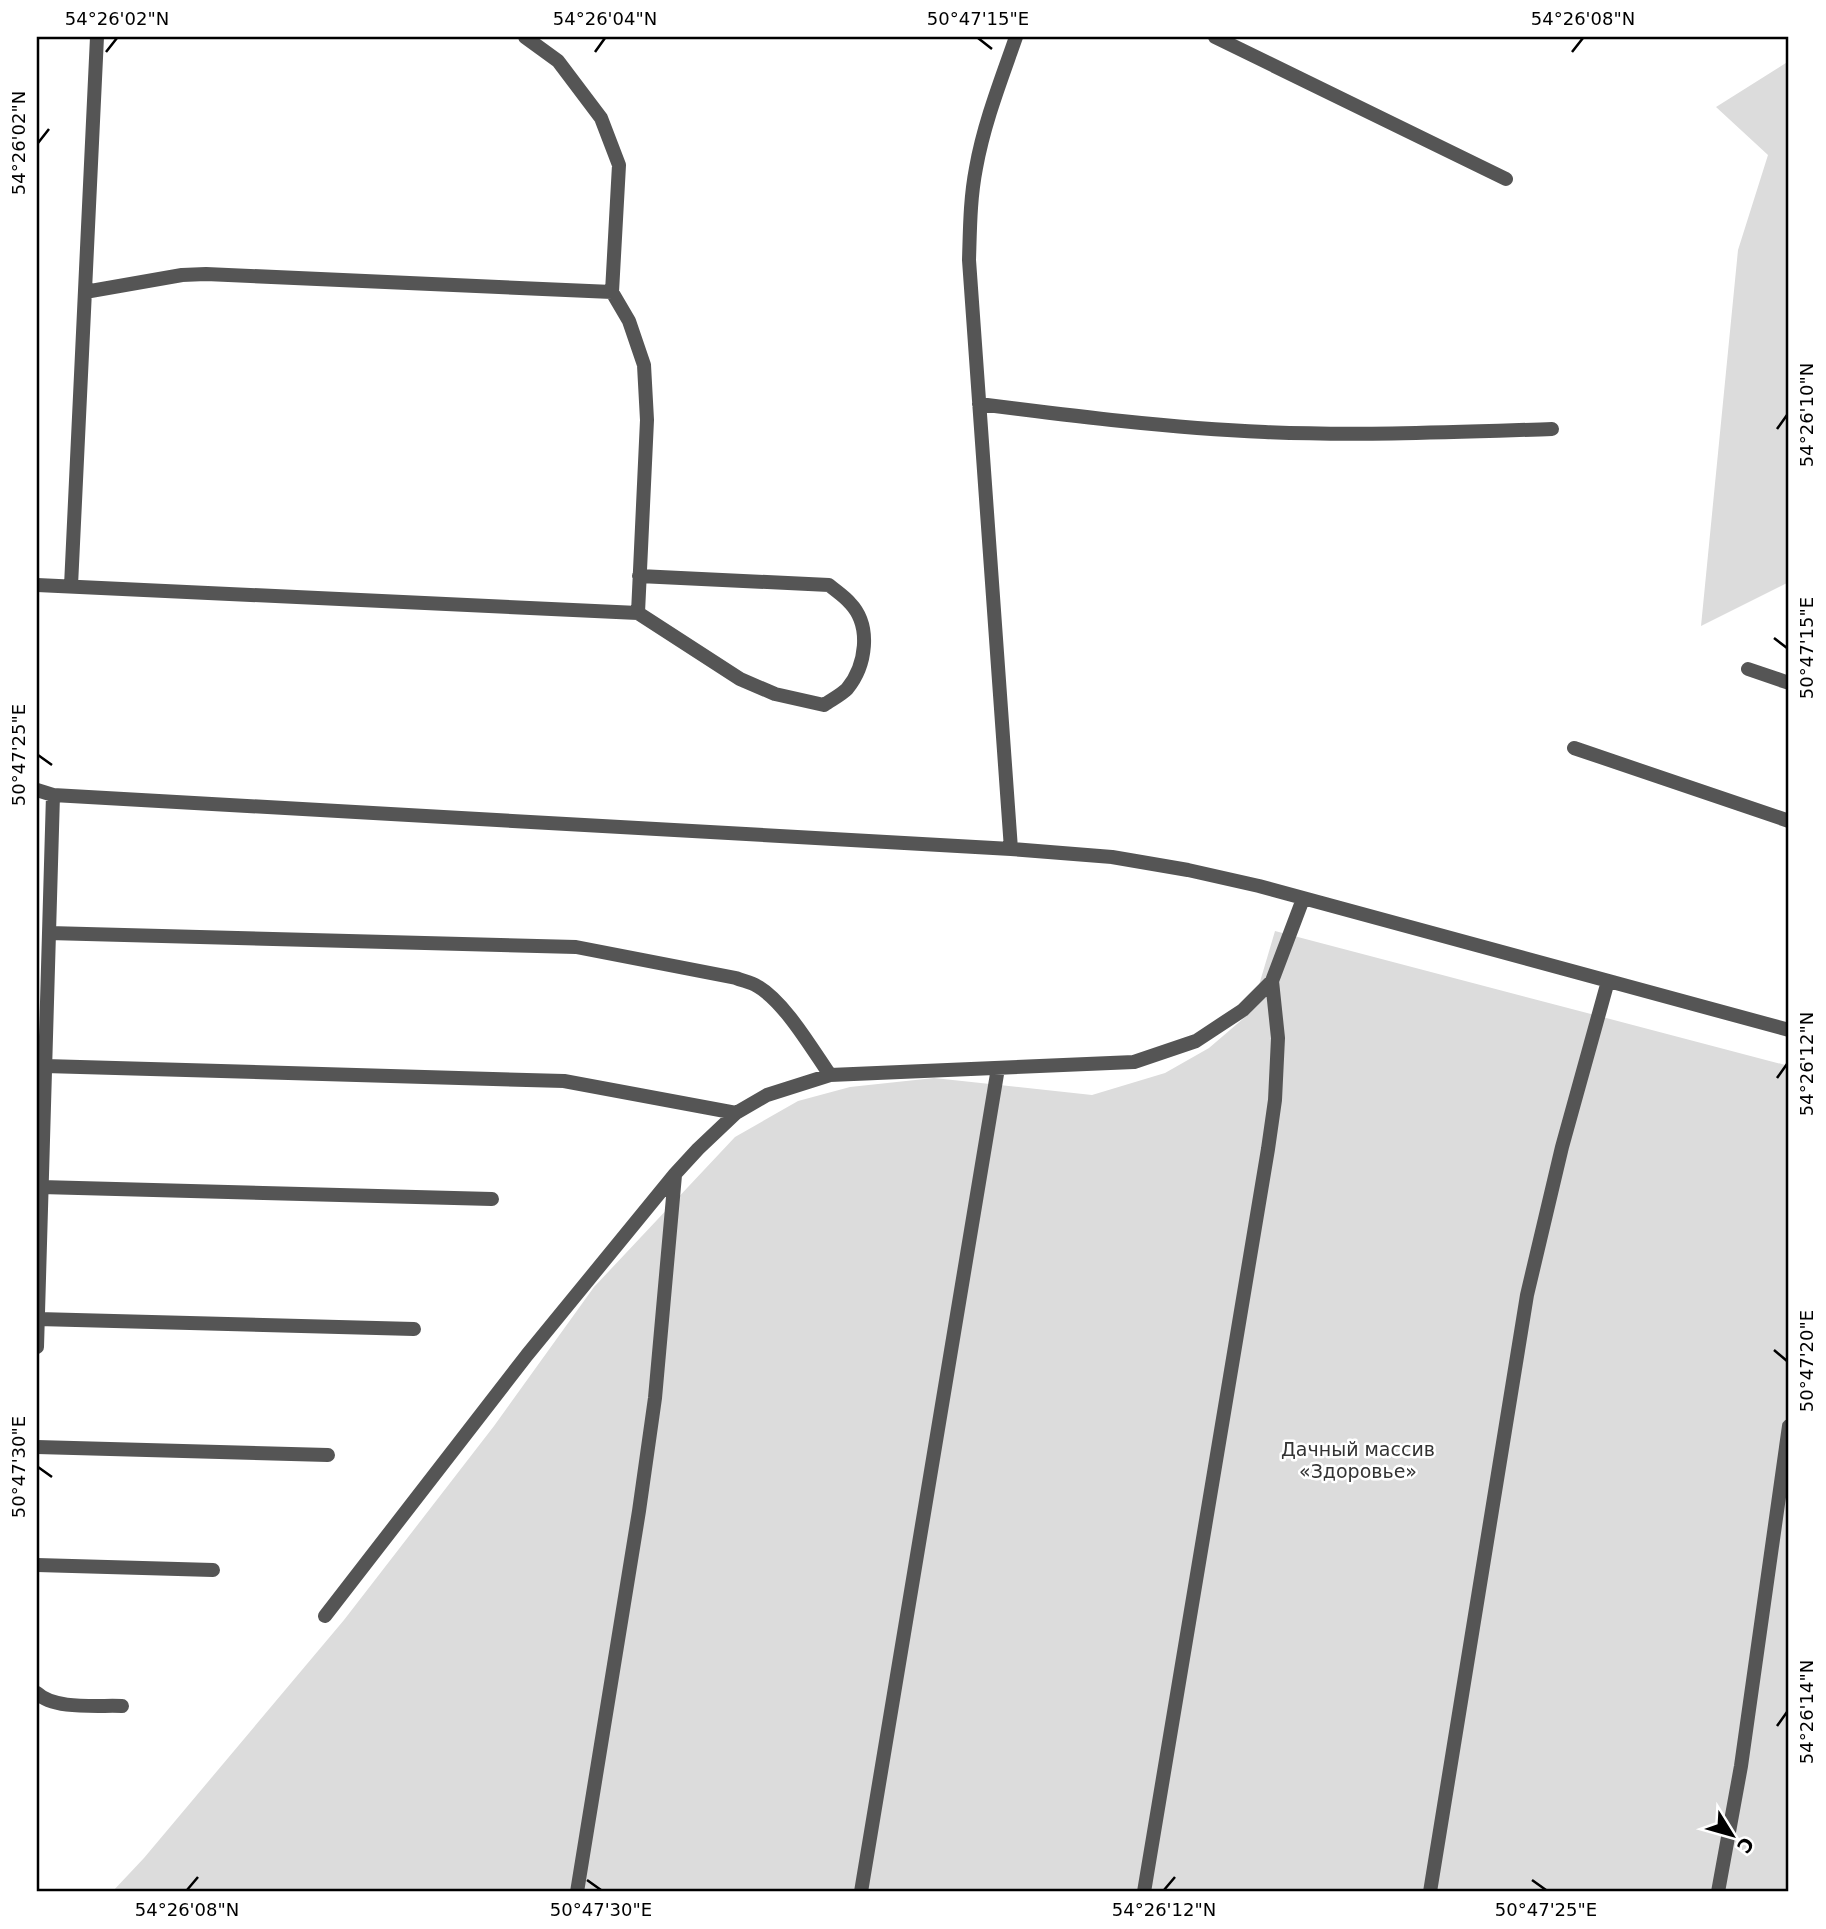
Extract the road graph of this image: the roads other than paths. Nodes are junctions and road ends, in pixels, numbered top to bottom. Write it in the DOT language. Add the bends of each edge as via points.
graph roads {
  1 [pos="97,37"];
  2 [pos="526,37"];
  3 [pos="1016,37"];
  4 [pos="1215,37"];
  5 [pos="1506,179"];
  6 [pos="85,292"];
  7 [pos="612,292"];
  8 [pos="979,404"];
  9 [pos="1552,429"];
  10 [pos="639,576"];
  11 [pos="37,585"];
  12 [pos="71,586"];
  13 [pos="638,613"];
  14 [pos="1748,669"];
  15 [pos="1789,683"];
  16 [pos="1574,748"];
  17 [pos="37,790"];
  18 [pos="53,795"];
  19 [pos="1789,821"];
  20 [pos="1011,849"];
  21 [pos="1303,899"];
  22 [pos="49,933"];
  23 [pos="1272,981"];
  24 [pos="1608,981"];
  25 [pos="1789,1030"];
  26 [pos="45,1066"];
  27 [pos="998,1068"];
  28 [pos="830,1075"];
  29 [pos="736,1113"];
  30 [pos="675,1174"];
  31 [pos="41,1187"];
  32 [pos="492,1199"];
  33 [pos="38,1319"];
  34 [pos="414,1329"];
  35 [pos="37,1347"];
  36 [pos="1789,1426"];
  37 [pos="37,1447"];
  38 [pos="328,1455"];
  39 [pos="37,1565"];
  40 [pos="213,1570"];
  41 [pos="325,1616"];
  42 [pos="37,1693"];
  43 [pos="122,1706"];
  44 [pos="577,1892"];
  45 [pos="861,1892"];
  46 [pos="1144,1892"];
  47 [pos="1430,1892"];
  48 [pos="1718,1892"];
  1 -- 6 [label="lane"];
  2 -- 7 [label="lane" via="558,61 601,118 618,165"];
  3 -- 8 [label="lane" via="988,117 970,208"];
  4 -- 5 [label="lane"];
  6 -- 7 [label="lane" via="206,274"];
  6 -- 12 [label="lane"];
  7 -- 10 [label="lane" via="629,321 644,365 647,420"];
  8 -- 9 [label="lane" via="1122,422 1265,432"];
  8 -- 20 [label="lane"];
  10 -- 13 [label="lane"];
  10 -- 13 [label="lane" via="829,585 852,605 863,627 865,647 860,670 846,690 824,705 775,694 740,679"];
  11 -- 12 [label="lane"];
  12 -- 13 [label="lane"];
  14 -- 15 [label="lane"];
  16 -- 19 [label="lane"];
  17 -- 18 [label="lane"];
  18 -- 20 [label="lane"];
  18 -- 22 [label="lane"];
  20 -- 21 [label="lane" via="1112,857 1188,870"];
  21 -- 23 [label="lane"];
  21 -- 24 [label="lane"];
  22 -- 26 [label="lane"];
  22 -- 28 [label="lane" via="576,947 756,985 781,1006"];
  23 -- 27 [label="lane" via="1243,1010 1196,1041 1134,1062"];
  23 -- 46 [label="lane" via="1278,1038 1272,1124"];
  24 -- 25 [label="lane"];
  24 -- 47 [label="lane" via="1527,1295"];
  26 -- 29 [label="lane" via="564,1081"];
  26 -- 31 [label="lane"];
  27 -- 28 [label="lane"];
  27 -- 45 [label="lane"];
  28 -- 29 [label="lane" via="767,1095"];
  29 -- 30 [label="lane"];
  30 -- 41 [label="lane" via="527,1355"];
  30 -- 44 [label="lane" via="655,1398"];
  31 -- 32 [label="lane"];
  31 -- 33 [label="lane"];
  33 -- 34 [label="lane"];
  33 -- 35 [label="lane"];
  36 -- 48 [label="lane" via="1741,1766"];
  37 -- 38 [label="lane"];
  39 -- 40 [label="lane"];
  42 -- 43 [label="lane" via="55,1703"];
}
